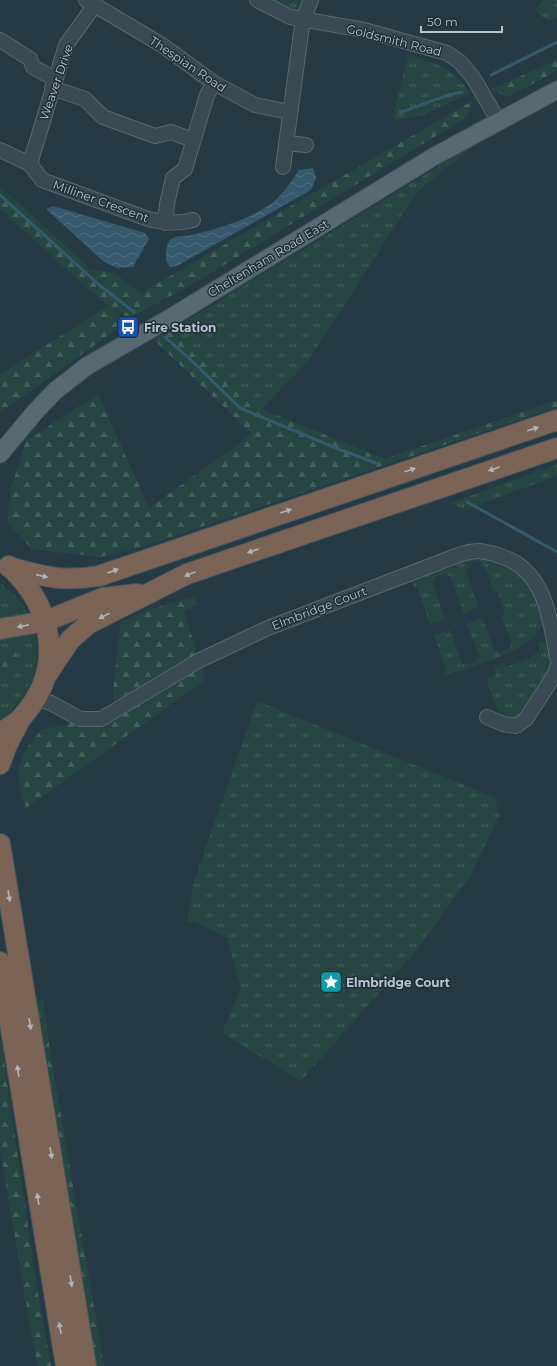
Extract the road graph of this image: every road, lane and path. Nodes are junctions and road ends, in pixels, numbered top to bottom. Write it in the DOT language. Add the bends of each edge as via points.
graph roads {
  1 [pos="258,0"];
  2 [pos="311,0"];
  3 [pos="90,3"];
  4 [pos="303,20"];
  5 [pos="0,40"];
  6 [pos="54,83"];
  7 [pos="214,84"];
  8 [pos="557,90"];
  9 [pos="290,112"];
  10 [pos="499,122"];
  11 [pos="193,140"];
  12 [pos="286,143"];
  13 [pos="306,145"];
  14 [pos="0,150"];
  15 [pos="30,164"];
  16 [pos="283,167"];
  17 [pos="193,220"];
  18 [pos="165,223"];
  19 [pos="557,420"];
  20 [pos="557,448"];
  21 [pos="0,454"];
  22 [pos="5,564"];
  23 [pos="151,592"];
  24 [pos="46,621"];
  25 [pos="0,629"];
  26 [pos="557,657"];
  27 [pos="557,667"];
  28 [pos="46,676"];
  29 [pos="36,700"];
  30 [pos="487,717"];
  31 [pos="21,719"];
  32 [pos="0,733"];
  33 [pos="0,764"];
  34 [pos="0,844"];
  35 [pos="0,962"];
  36 [pos="66,1366"];
  37 [pos="86,1366"];
  1 -- 4 [label="street, Goldsmith Road" via="290,17"];
  2 -- 4 [label="street"];
  3 -- 6 [label="street, Weaver Drive" via="66,45"];
  3 -- 7 [label="street, Thespian Road" via="162,45"];
  4 -- 9 [label="street"];
  4 -- 10 [label="street, Goldsmith Road" via="364,30 447,53 460,62 474,79"];
  5 -- 6 [label="street" via="30,59 33,67"];
  6 -- 11 [label="street" via="85,99 103,117 155,136 170,132"];
  6 -- 15 [label="street, Weaver Drive"];
  7 -- 9 [label="street, Thespian Road" via="255,105"];
  7 -- 11 [label="street" via="207,95"];
  8 -- 10 [label="main road, Cheltenham Road East"];
  9 -- 12 [label="street"];
  10 -- 21 [label="main road, Cheltenham Road East" via="433,157 87,366 55,391"];
  11 -- 18 [label="street" via="185,169 173,178"];
  12 -- 13 [label="street"];
  12 -- 16 [label="street"];
  14 -- 15 [label="street, Milliner Crescent"];
  15 -- 18 [label="street, Milliner Crescent" via="42,180"];
  17 -- 18 [label="street, Milliner Crescent" via="178,224"];
  22 -- 19 [label="highway, one-way" via="55,578 75,580 99,576"];
  20 -- 23 [label="highway, one-way" via="226,560 187,574"];
  22 -- 24 [label="highway" via="36,598"];
  23 -- 24 [label="highway" via="103,598"];
  23 -- 28 [label="highway, one-way" via="88,624 70,640"];
  24 -- 25 [label="highway, one-way"];
  24 -- 28 [label="highway" via="49,638"];
  26 -- 29 [label="street, Elmbridge Court" via="544,598 527,570 511,560 479,551 435,564 268,628 198,661 101,719 80,719 51,703"];
  27 -- 30 [label="street" via="526,719 516,726"];
  28 -- 29 [label="highway"];
  29 -- 31 [label="highway"];
  31 -- 32 [label="highway"];
  31 -- 33 [label="highway"];
  34 -- 37 [label="highway, one-way"];
  36 -- 35 [label="highway, one-way"];
}
